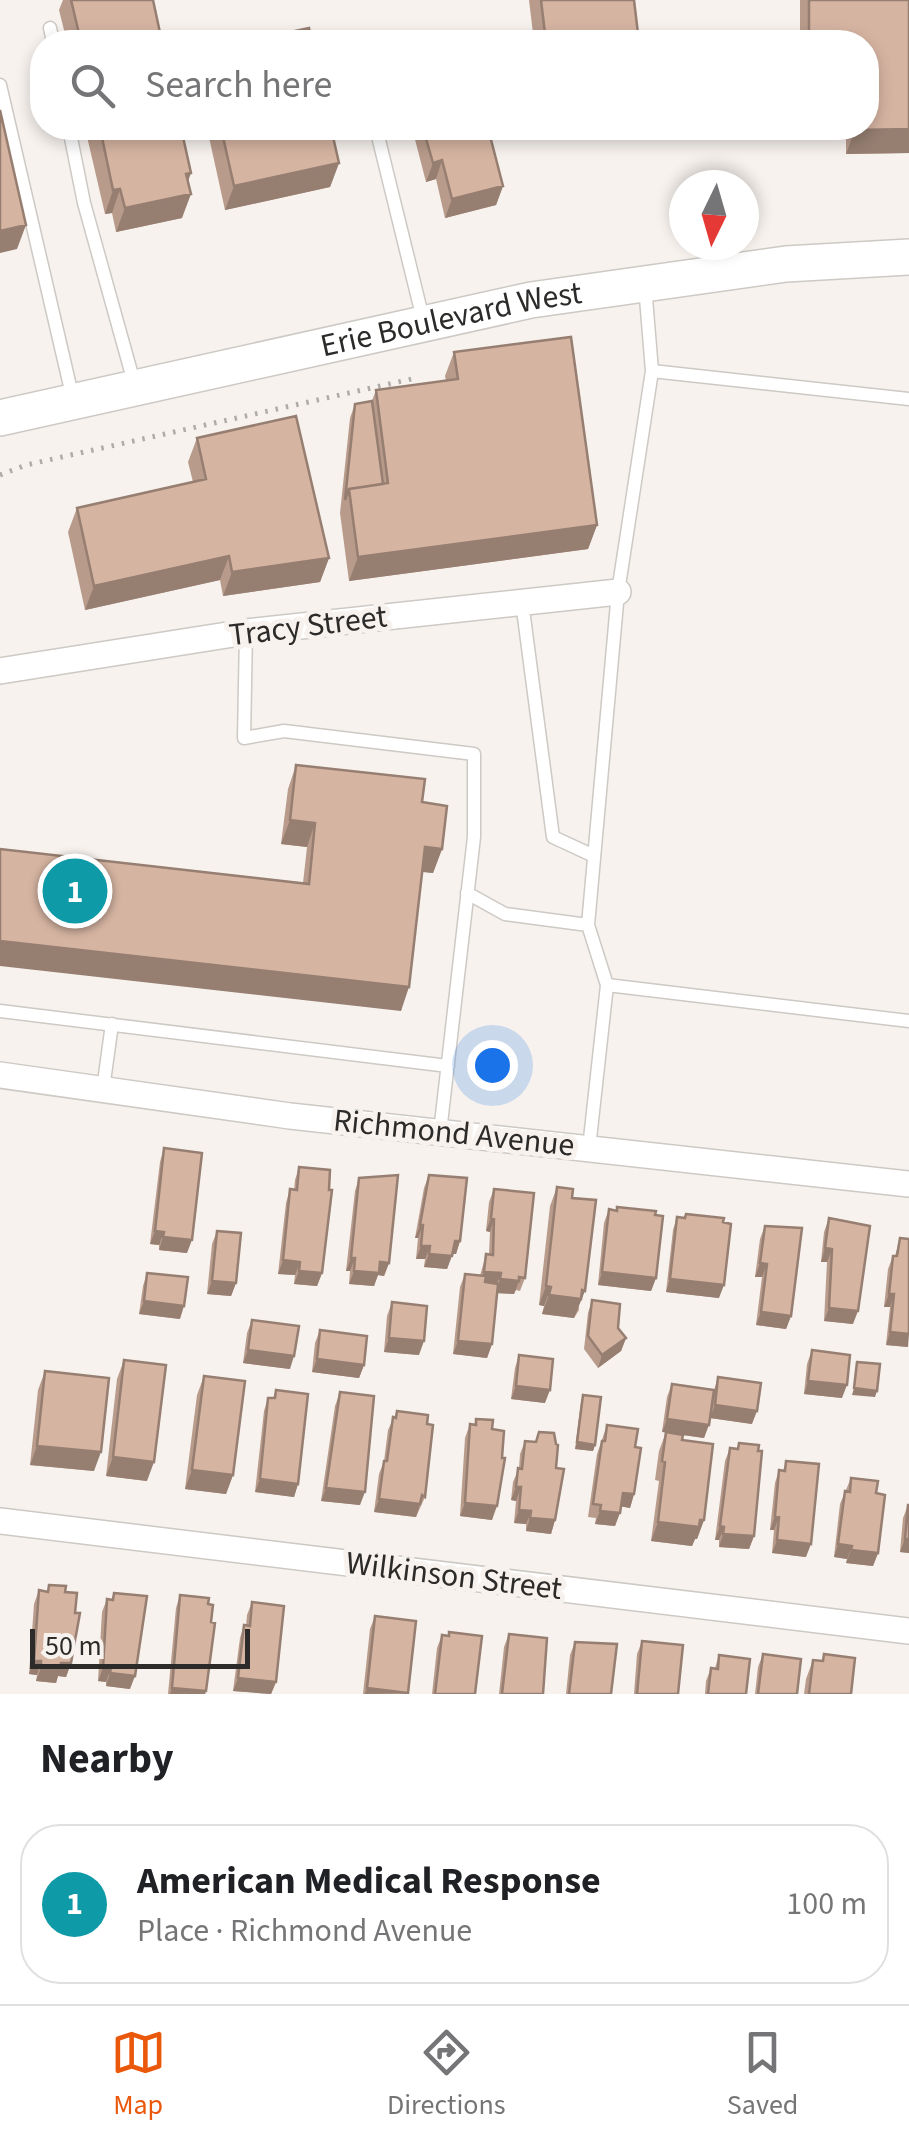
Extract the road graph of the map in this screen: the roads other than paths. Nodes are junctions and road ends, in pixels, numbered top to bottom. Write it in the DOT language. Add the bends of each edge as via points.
graph roads {
  1 [pos="0,85"];
  2 [pos="72,140"];
  3 [pos="379,140"];
  4 [pos="909,256"];
  5 [pos="645,284"];
  6 [pos="424,324"];
  7 [pos="652,371"];
  8 [pos="136,388"];
  9 [pos="909,399"];
  10 [pos="73,402"];
  11 [pos="0,418"];
  12 [pos="618,592"];
  13 [pos="522,602"];
  14 [pos="246,632"];
  15 [pos="0,672"];
  16 [pos="594,856"];
  17 [pos="468,892"];
  18 [pos="588,925"];
  19 [pos="607,985"];
  20 [pos="0,1011"];
  21 [pos="909,1022"];
  22 [pos="112,1024"];
  23 [pos="448,1066"];
  24 [pos="0,1075"];
  25 [pos="103,1090"];
  26 [pos="440,1132"];
  27 [pos="590,1148"];
  28 [pos="909,1184"];
  29 [pos="0,1522"];
  30 [pos="909,1631"];
  1 -- 10 [label="lane"];
  2 -- 8 [label="lane"];
  3 -- 6 [label="lane"];
  4 -- 5 [label="main road, Erie Boulevard West" via="786,264"];
  5 -- 6 [label="main road, Erie Boulevard West"];
  5 -- 7 [label="lane"];
  6 -- 8 [label="main road, Erie Boulevard West"];
  7 -- 9 [label="lane"];
  7 -- 12 [label="lane"];
  8 -- 10 [label="main road, Erie Boulevard West"];
  10 -- 11 [label="main road, Erie Boulevard West"];
  12 -- 13 [label="street, Tracy Street"];
  12 -- 16 [label="lane"];
  13 -- 14 [label="street, Tracy Street"];
  13 -- 16 [label="lane" via="553,837"];
  14 -- 15 [label="street, Tracy Street"];
  14 -- 17 [label="lane" via="244,738 284,731 474,754"];
  16 -- 18 [label="lane"];
  17 -- 18 [label="lane" via="505,914"];
  17 -- 23 [label="lane"];
  18 -- 19 [label="lane"];
  19 -- 21 [label="lane"];
  19 -- 27 [label="lane"];
  20 -- 22 [label="lane"];
  22 -- 23 [label="lane"];
  22 -- 25 [label="lane"];
  23 -- 26 [label="lane"];
  24 -- 25 [label="street, Richmond Avenue"];
  25 -- 26 [label="street, Richmond Avenue"];
  26 -- 27 [label="street, Richmond Avenue"];
  27 -- 28 [label="street, Richmond Avenue"];
  29 -- 30 [label="street, Wilkinson Street"];
}
